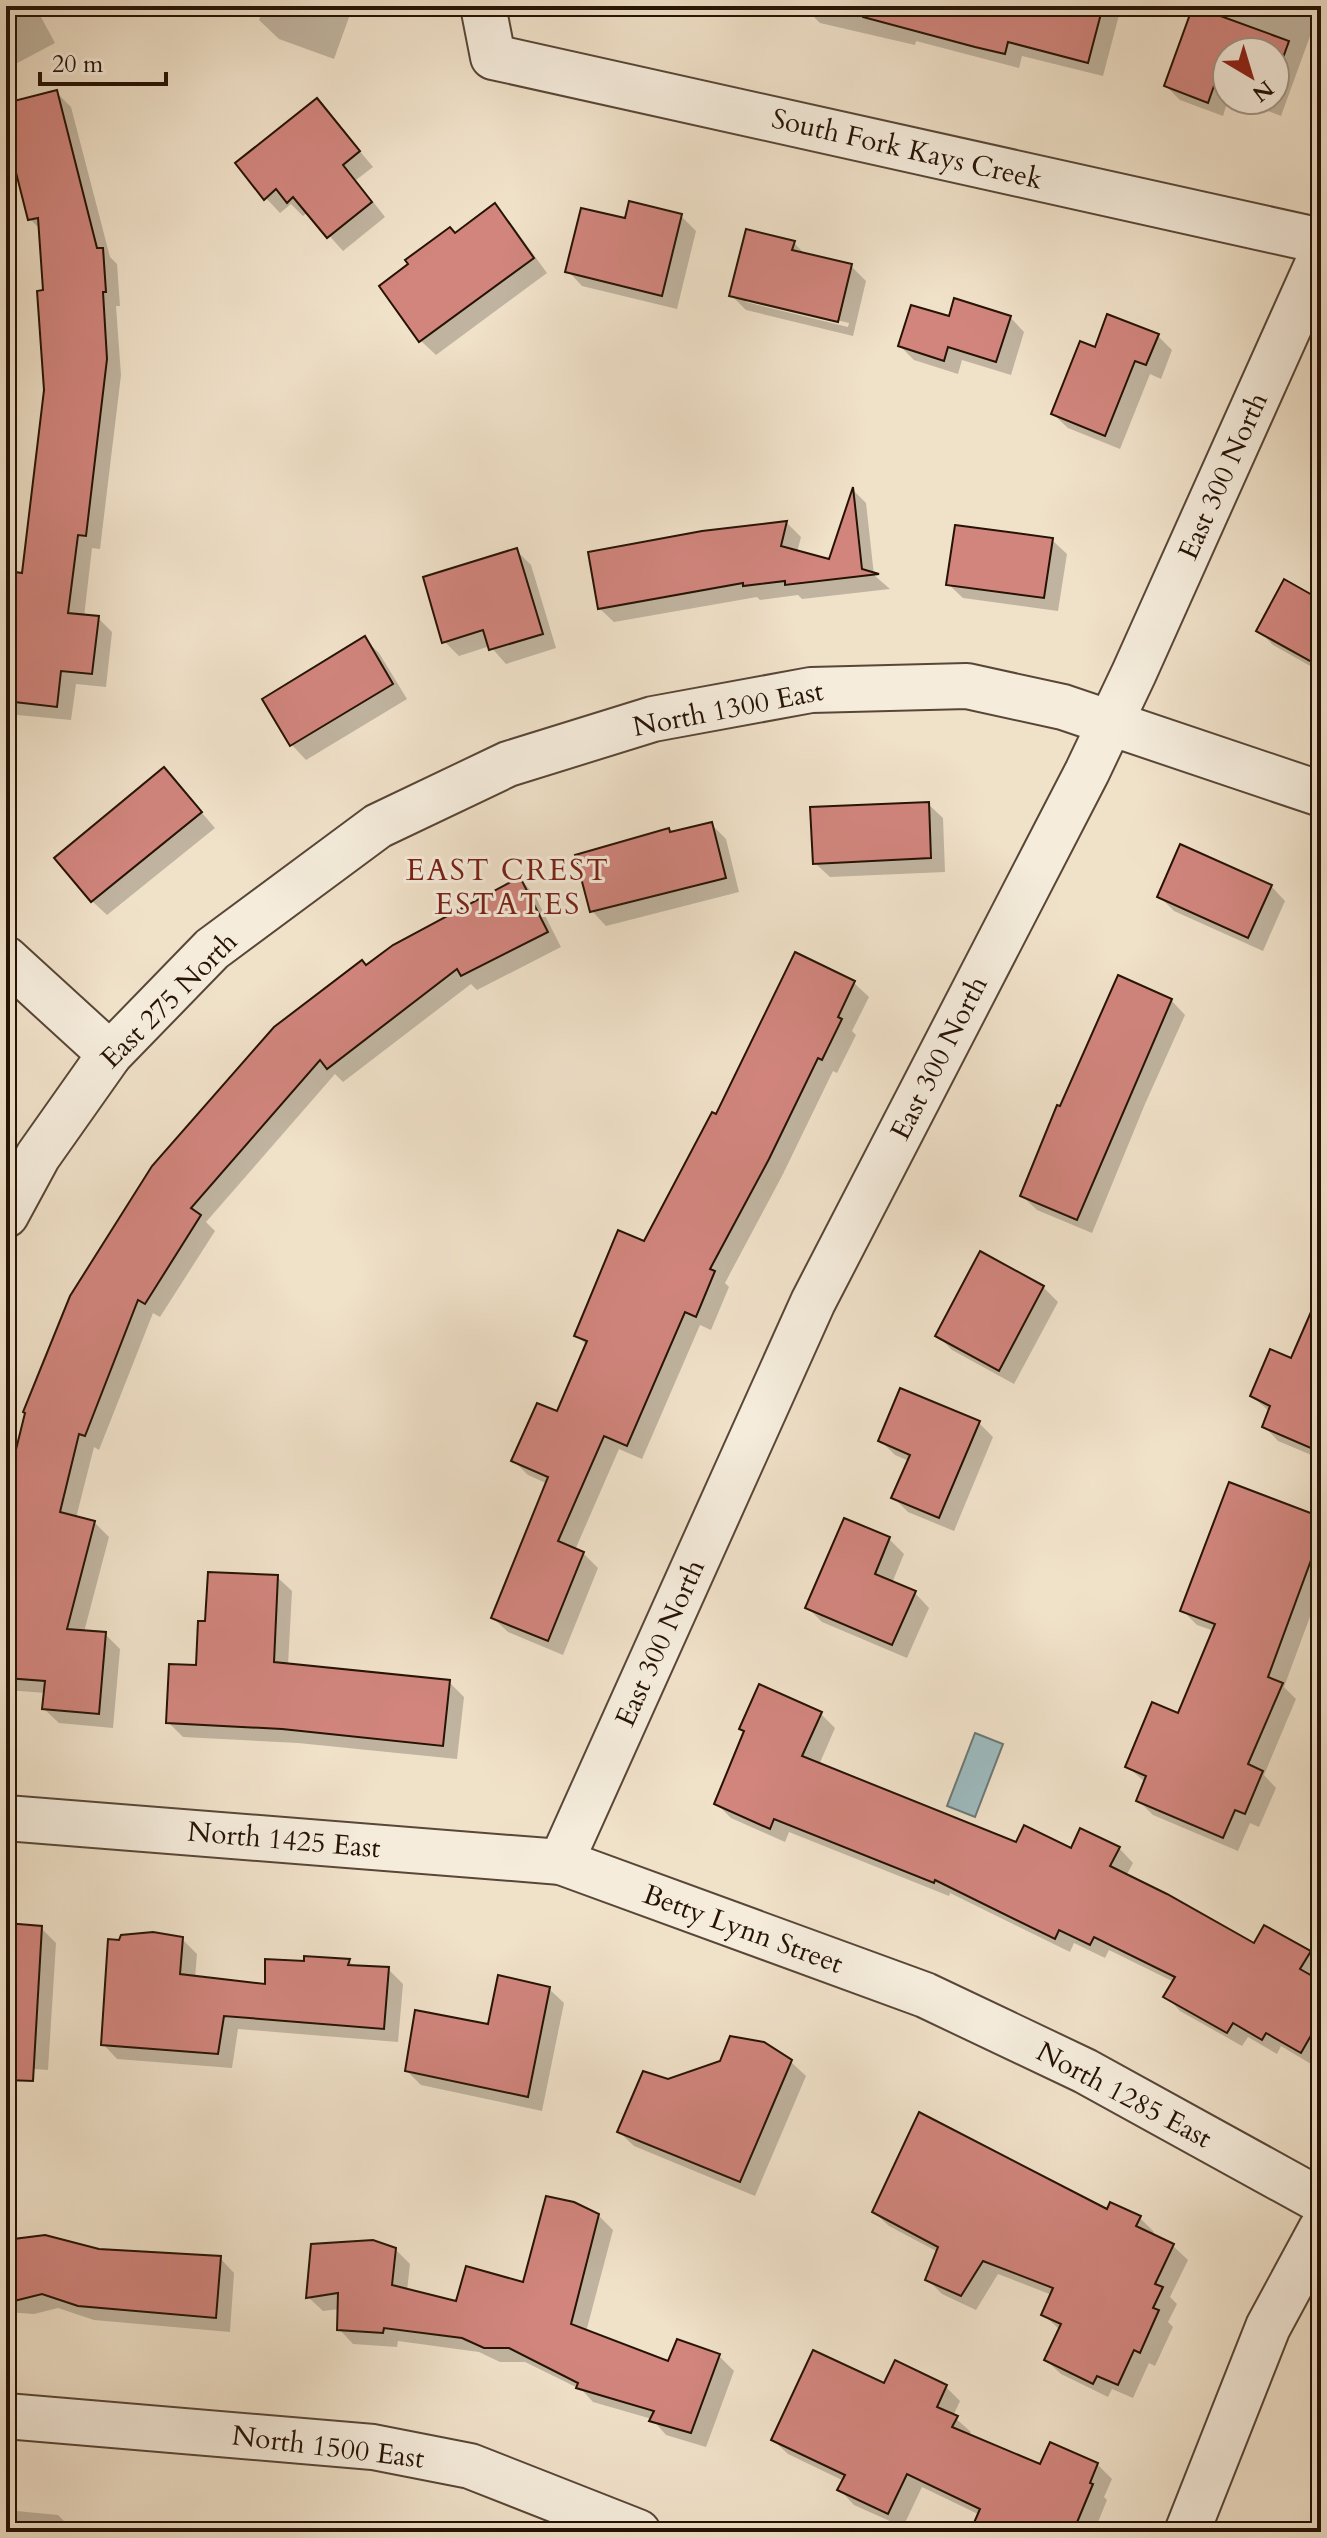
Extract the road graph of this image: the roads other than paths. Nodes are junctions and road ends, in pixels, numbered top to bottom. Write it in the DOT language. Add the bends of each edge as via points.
graph roads {
  1 [pos="483,6"];
  2 [pos="1321,241"];
  3 [pos="1321,256"];
  4 [pos="1110,722"];
  5 [pos="1321,794"];
  6 [pos="378,826"];
  7 [pos="6,959"];
  8 [pos="110,1054"];
  9 [pos="6,1215"];
  10 [pos="6,1818"];
  11 [pos="561,1862"];
  12 [pos="925,1995"];
  13 [pos="1321,2201"];
  14 [pos="1321,2229"];
  15 [pos="6,2416"];
  16 [pos="638,2532"];
  17 [pos="1187,2532"];
  1 -- 2 [label="street, South Fork Kays Creek" via="493,57"];
  3 -- 4 [label="street, East 300 North"];
  4 -- 5 [label="street, North 1300 East"];
  4 -- 6 [label="street, North 1300 East" via="967,686 811,690 653,719 508,764"];
  4 -- 11 [label="street, East 300 North" via="813,1302"];
  6 -- 8 [label="street, East 275 North" via="212,949"];
  7 -- 8 [label="street"];
  8 -- 9 [label="street, East 275 North" via="38,1156"];
  10 -- 11 [label="street, North 1425 East"];
  11 -- 12 [label="street, Betty Lynn Street"];
  12 -- 13 [label="street, North 1285 East" via="1085,2071"];
  14 -- 17 [label="street" via="1268,2327"];
  15 -- 16 [label="street, North 1500 East" via="373,2447 470,2466"];
}
